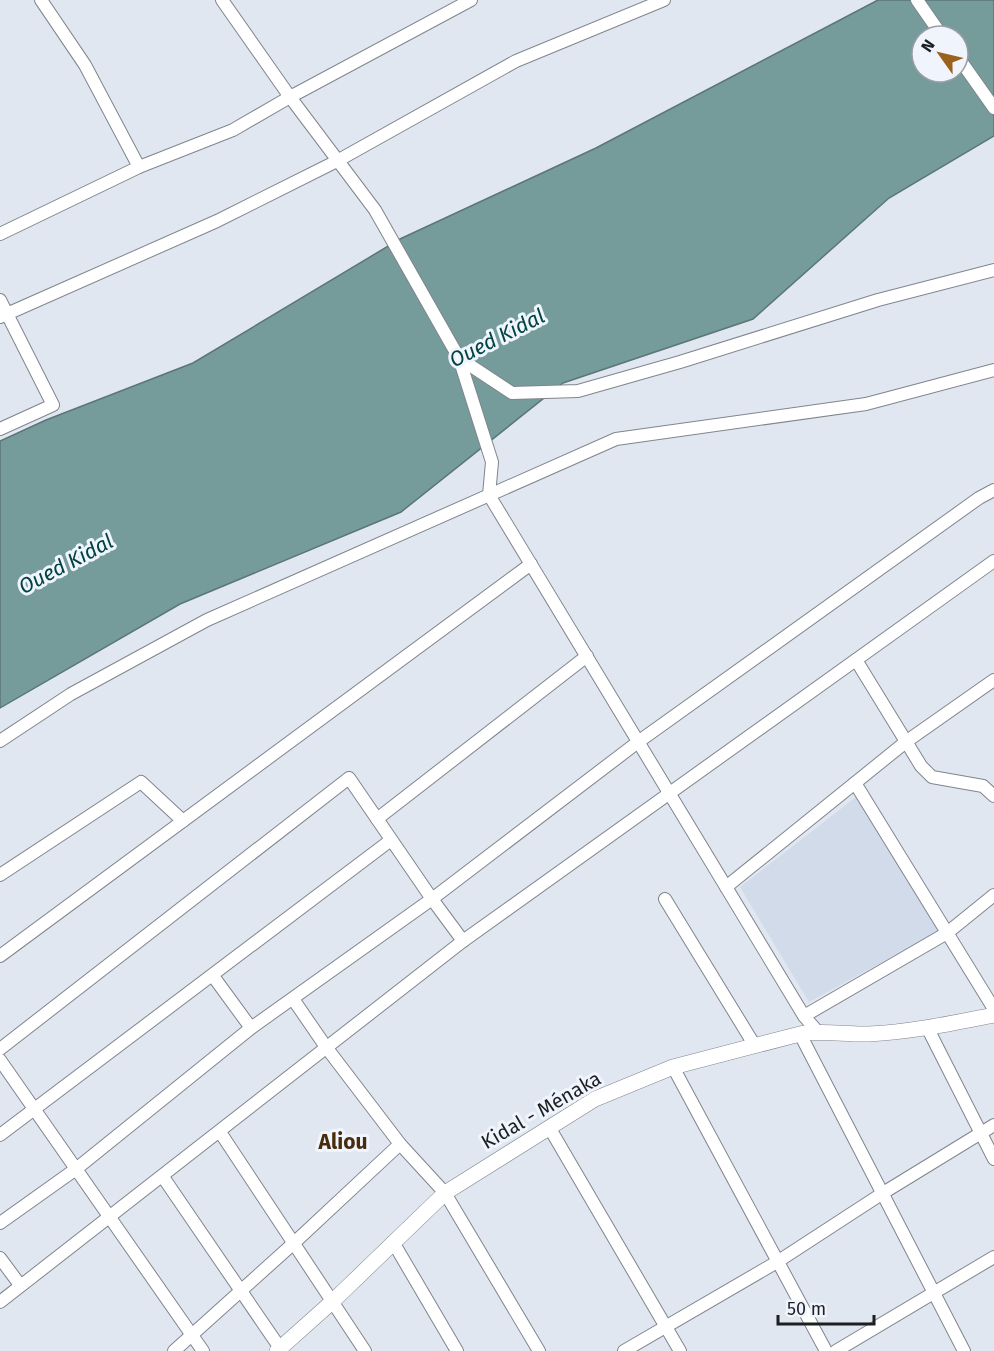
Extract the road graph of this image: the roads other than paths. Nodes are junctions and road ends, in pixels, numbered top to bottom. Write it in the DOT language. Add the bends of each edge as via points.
graph roads {
  1 [pos="40,0"];
  2 [pos="222,0"];
  3 [pos="664,0"];
  4 [pos="917,0"];
  5 [pos="466,1"];
  6 [pos="934,24"];
  7 [pos="970,74"];
  8 [pos="290,97"];
  9 [pos="994,108"];
  10 [pos="338,161"];
  11 [pos="139,167"];
  12 [pos="0,234"];
  13 [pos="994,270"];
  14 [pos="0,300"];
  15 [pos="4,315"];
  16 [pos="459,358"];
  17 [pos="994,370"];
  18 [pos="0,429"];
  19 [pos="994,490"];
  20 [pos="489,495"];
  21 [pos="994,561"];
  22 [pos="531,564"];
  23 [pos="587,656"];
  24 [pos="855,660"];
  25 [pos="994,680"];
  26 [pos="0,741"];
  27 [pos="907,741"];
  28 [pos="638,742"];
  29 [pos="855,783"];
  30 [pos="669,793"];
  31 [pos="994,796"];
  32 [pos="377,819"];
  33 [pos="183,821"];
  34 [pos="391,840"];
  35 [pos="0,875"];
  36 [pos="726,887"];
  37 [pos="994,895"];
  38 [pos="432,899"];
  39 [pos="665,899"];
  40 [pos="946,933"];
  41 [pos="463,941"];
  42 [pos="0,956"];
  43 [pos="213,976"];
  44 [pos="293,999"];
  45 [pos="994,1009"];
  46 [pos="994,1015"];
  47 [pos="804,1016"];
  48 [pos="251,1028"];
  49 [pos="928,1029"];
  50 [pos="817,1031"];
  51 [pos="800,1034"];
  52 [pos="755,1046"];
  53 [pos="326,1047"];
  54 [pos="0,1049"];
  55 [pos="0,1060"];
  56 [pos="673,1067"];
  57 [pos="34,1109"];
  58 [pos="994,1125"];
  59 [pos="549,1127"];
  60 [pos="220,1132"];
  61 [pos="981,1132"];
  62 [pos="0,1135"];
  63 [pos="400,1144"];
  64 [pos="994,1159"];
  65 [pos="76,1169"];
  66 [pos="163,1177"];
  67 [pos="445,1193"];
  68 [pos="883,1193"];
  69 [pos="110,1216"];
  70 [pos="0,1223"];
  71 [pos="295,1242"];
  72 [pos="393,1242"];
  73 [pos="994,1257"];
  74 [pos="0,1258"];
  75 [pos="777,1262"];
  76 [pos="20,1285"];
  77 [pos="240,1292"];
  78 [pos="934,1292"];
  79 [pos="333,1301"];
  80 [pos="0,1302"];
  81 [pos="665,1327"];
  82 [pos="192,1335"];
  83 [pos="280,1350"];
  84 [pos="174,1351"];
  85 [pos="203,1351"];
  86 [pos="365,1351"];
  87 [pos="458,1351"];
  88 [pos="539,1351"];
  89 [pos="624,1351"];
  90 [pos="680,1351"];
  91 [pos="826,1351"];
  92 [pos="836,1351"];
  93 [pos="964,1351"];
  1 -- 11 [label="street" via="84,65"];
  2 -- 8 [label="street"];
  3 -- 10 [label="street" via="516,61"];
  4 -- 6 [label="street"];
  5 -- 8 [label="street"];
  7 -- 9 [label="street"];
  8 -- 10 [label="street"];
  8 -- 11 [label="street" via="233,130"];
  10 -- 15 [label="street" via="217,221"];
  10 -- 16 [label="street" via="375,210"];
  11 -- 12 [label="street"];
  13 -- 16 [label="street" via="878,300 578,391 512,393"];
  14 -- 15 [label="street"];
  15 -- 18 [label="street" via="53,405"];
  16 -- 20 [label="street" via="492,462"];
  17 -- 20 [label="street" via="866,404 616,439"];
  19 -- 28 [label="street"];
  20 -- 22 [label="street"];
  20 -- 26 [label="street" via="207,620 71,694"];
  21 -- 24 [label="street"];
  22 -- 23 [label="street"];
  22 -- 33 [label="street"];
  23 -- 28 [label="street"];
  23 -- 32 [label="street"];
  24 -- 27 [label="street"];
  24 -- 30 [label="street"];
  25 -- 27 [label="street"];
  27 -- 29 [label="street"];
  27 -- 31 [label="street" via="932,777 982,786"];
  28 -- 30 [label="street"];
  28 -- 38 [label="street"];
  29 -- 36 [label="street"];
  29 -- 40 [label="street"];
  30 -- 36 [label="street"];
  30 -- 41 [label="street"];
  32 -- 34 [label="street"];
  32 -- 54 [label="street" via="349,778"];
  33 -- 35 [label="street" via="141,782"];
  33 -- 42 [label="street"];
  34 -- 38 [label="street"];
  34 -- 43 [label="street"];
  36 -- 47 [label="street"];
  37 -- 40 [label="street"];
  38 -- 41 [label="street"];
  38 -- 44 [label="street"];
  39 -- 52 [label="street"];
  40 -- 45 [label="street"];
  40 -- 47 [label="street"];
  41 -- 53 [label="street"];
  43 -- 48 [label="street"];
  43 -- 57 [label="street"];
  44 -- 48 [label="street"];
  44 -- 53 [label="street"];
  46 -- 49 [label="main road, Kidal - Ménaka"];
  47 -- 50 [label="street"];
  48 -- 65 [label="street"];
  49 -- 50 [label="main road, Kidal - Ménaka" via="867,1034"];
  49 -- 61 [label="street"];
  50 -- 51 [label="main road, Kidal - Ménaka"];
  51 -- 52 [label="main road, Kidal - Ménaka"];
  51 -- 68 [label="street"];
  52 -- 56 [label="main road, Kidal - Ménaka"];
  53 -- 60 [label="street"];
  53 -- 63 [label="street"];
  55 -- 57 [label="street"];
  56 -- 59 [label="main road, Kidal - Ménaka" via="595,1099"];
  56 -- 75 [label="street"];
  57 -- 62 [label="street"];
  57 -- 65 [label="street"];
  58 -- 61 [label="street"];
  59 -- 67 [label="main road, Kidal - Ménaka"];
  59 -- 81 [label="street"];
  60 -- 66 [label="street"];
  60 -- 71 [label="street"];
  61 -- 64 [label="street"];
  61 -- 68 [label="street"];
  63 -- 67 [label="street"];
  63 -- 71 [label="street"];
  65 -- 69 [label="street"];
  65 -- 70 [label="street"];
  66 -- 69 [label="street"];
  66 -- 77 [label="street"];
  67 -- 72 [label="main road, Kidal - Ménaka"];
  67 -- 88 [label="street"];
  68 -- 75 [label="street"];
  68 -- 78 [label="street"];
  69 -- 76 [label="street"];
  69 -- 82 [label="street"];
  71 -- 77 [label="street"];
  71 -- 79 [label="street"];
  72 -- 79 [label="main road, Kidal - Ménaka"];
  72 -- 87 [label="street"];
  73 -- 78 [label="street"];
  74 -- 76 [label="street"];
  75 -- 81 [label="street"];
  75 -- 91 [label="street"];
  76 -- 80 [label="street"];
  77 -- 82 [label="street"];
  77 -- 83 [label="street"];
  78 -- 92 [label="street"];
  78 -- 93 [label="street"];
  79 -- 83 [label="main road, Kidal - Ménaka"];
  79 -- 86 [label="street"];
  81 -- 89 [label="street"];
  81 -- 90 [label="street"];
  82 -- 84 [label="street"];
  82 -- 85 [label="street"];
}
